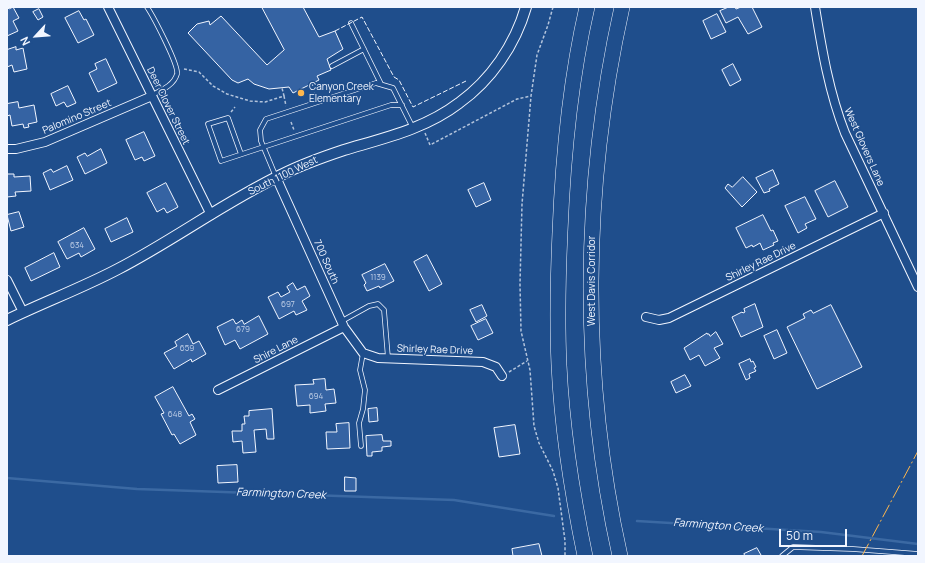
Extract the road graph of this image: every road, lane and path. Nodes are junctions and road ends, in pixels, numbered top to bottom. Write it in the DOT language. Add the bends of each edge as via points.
graph roads {
  1 [pos="108,7"];
  2 [pos="147,7"];
  3 [pos="526,7"];
  4 [pos="552,7"];
  5 [pos="587,7"];
  6 [pos="622,7"];
  7 [pos="815,7"];
  8 [pos="351,23"];
  9 [pos="364,49"];
  10 [pos="332,66"];
  11 [pos="184,70"];
  12 [pos="312,83"];
  13 [pos="381,84"];
  14 [pos="282,88"];
  15 [pos="152,96"];
  16 [pos="284,96"];
  17 [pos="315,96"];
  18 [pos="531,96"];
  19 [pos="402,105"];
  20 [pos="286,106"];
  21 [pos="291,122"];
  22 [pos="417,126"];
  23 [pos="296,136"];
  24 [pos="263,146"];
  25 [pos="7,149"];
  26 [pos="241,154"];
  27 [pos="276,177"];
  28 [pos="884,213"];
  29 [pos="211,215"];
  30 [pos="7,280"];
  31 [pos="918,287"];
  32 [pos="23,312"];
  33 [pos="646,317"];
  34 [pos="7,320"];
  35 [pos="343,324"];
  36 [pos="363,353"];
  37 [pos="388,359"];
  38 [pos="527,361"];
  39 [pos="502,376"];
  40 [pos="218,390"];
  41 [pos="361,446"];
  42 [pos="918,554"];
  43 [pos="565,556"];
  44 [pos="585,556"];
  45 [pos="620,556"];
  46 [pos="782,556"];
  1 -- 15 [label="street, Deer Clover Street"];
  2 -- 15 [label="lane" via="178,73 172,84"];
  3 -- 22 [label="street, South 1100 West" via="510,45 487,78 460,103"];
  4 -- 18 [label="path" via="537,55"];
  5 -- 44 [label="highway" via="574,70 566,134 558,307 562,402"];
  6 -- 45 [label="highway, West Davis Corridor" via="600,132 593,204 591,268 597,404 604,472"];
  7 -- 28 [label="street, West Glovers Lane" via="827,74 839,116"];
  8 -- 9 [label="lane"];
  9 -- 10 [label="lane"];
  9 -- 13 [label="lane"];
  11 -- 16 [label="path" via="199,72 213,86 227,94 250,101 266,102"];
  12 -- 17 [label="path"];
  13 -- 19 [label="lane" via="393,88"];
  13 -- 24 [label="lane" via="376,83 266,118 260,130"];
  14 -- 16 [label="path"];
  15 -- 25 [label="street, Palomino Street" via="45,142"];
  15 -- 29 [label="street, Deer Clover Street"];
  16 -- 20 [label="path"];
  18 -- 22 [label="path" via="517,99 430,145"];
  18 -- 38 [label="path" via="521,244 521,331"];
  19 -- 22 [label="lane"];
  19 -- 23 [label="lane" via="391,105"];
  21 -- 23 [label="path"];
  22 -- 27 [label="street, South 1100 West" via="330,155"];
  23 -- 24 [label="lane"];
  24 -- 26 [label="lane"];
  24 -- 27 [label="lane"];
  26 -- 26 [label="lane" via="228,118 208,124 221,161"];
  27 -- 29 [label="street, South 1100 West"];
  27 -- 35 [label="street, 700 South"];
  28 -- 31 [label="street, West Glovers Lane"];
  28 -- 33 [label="street, Shirley Rae Drive" via="669,318 659,320"];
  29 -- 32 [label="street, South 1100 West" via="118,270"];
  30 -- 32 [label="street"];
  32 -- 34 [label="street, South 1100 West"];
  35 -- 36 [label="street, 700 South"];
  35 -- 37 [label="lane" via="368,306 378,304 384,310"];
  35 -- 40 [label="street, Shire Lane"];
  36 -- 37 [label="street, Shirley Rae Drive"];
  36 -- 41 [label="lane" via="360,370 365,390 359,423"];
  37 -- 39 [label="street, Shirley Rae Drive" via="483,362 496,367"];
  38 -- 39 [label="path"];
  38 -- 43 [label="path" via="530,370 534,426 558,488"];
  42 -- 46 [label="lane" via="793,547"];
}
